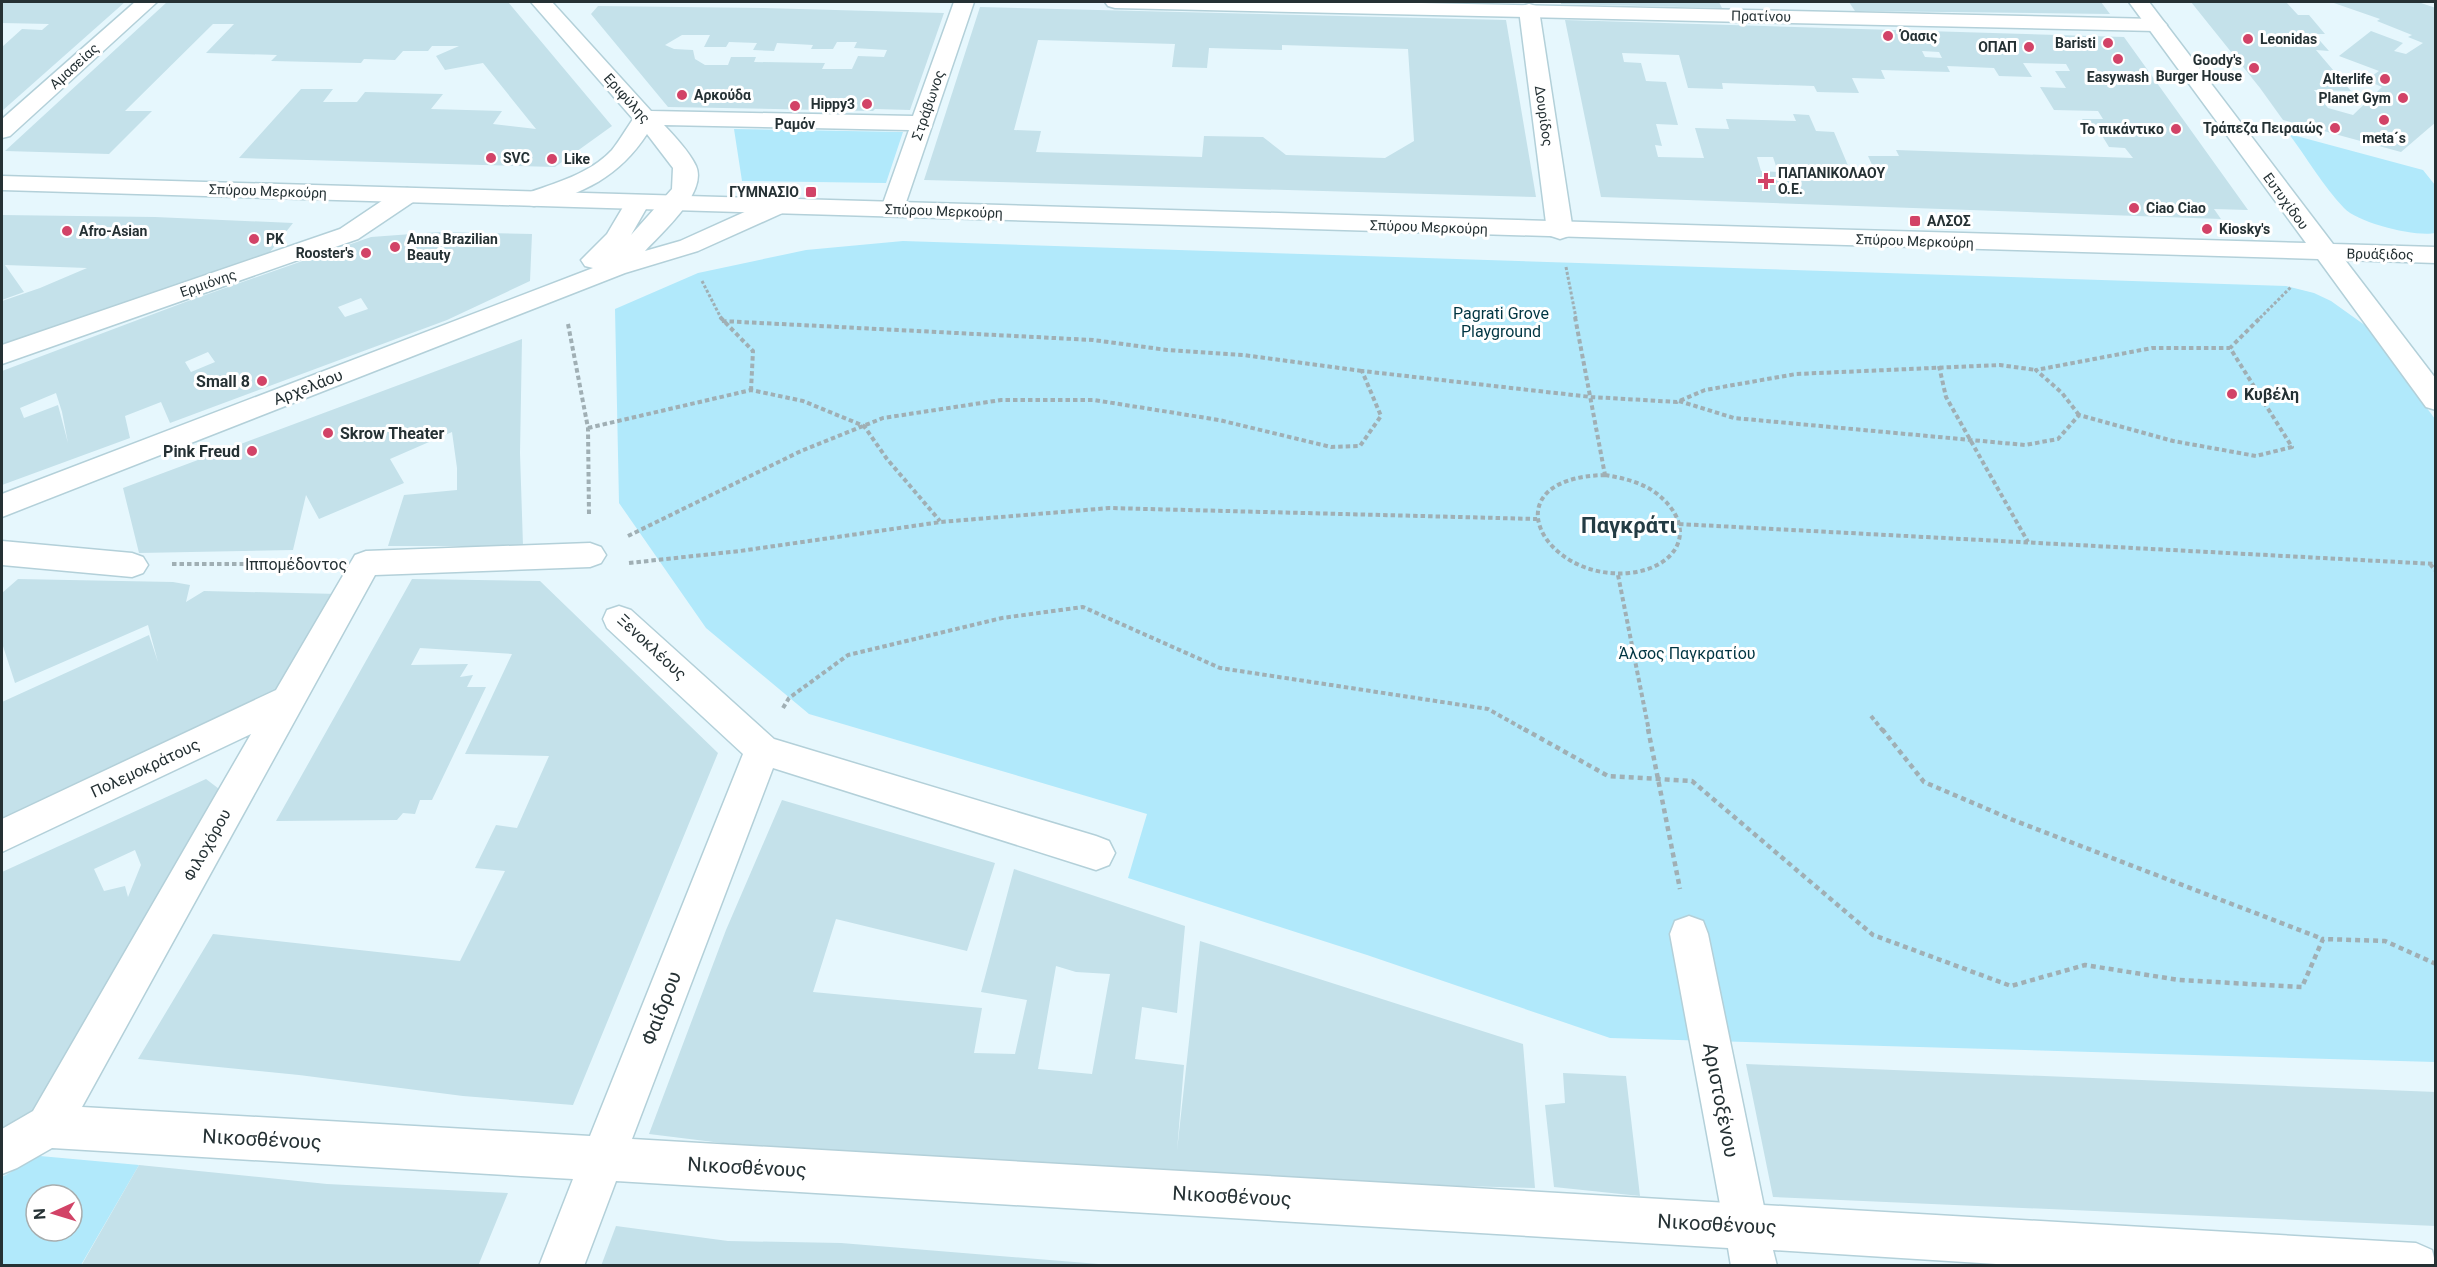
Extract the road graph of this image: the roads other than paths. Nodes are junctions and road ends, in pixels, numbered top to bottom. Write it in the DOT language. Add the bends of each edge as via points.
graph roads {
  1 [pos="147,2"];
  2 [pos="541,2"];
  3 [pos="964,2"];
  4 [pos="1114,2"];
  5 [pos="2139,2"];
  6 [pos="1528,6"];
  7 [pos="2156,25"];
  8 [pos="645,118"];
  9 [pos="922,123"];
  10 [pos="2,131"];
  11 [pos="2,183"];
  12 [pos="406,195"];
  13 [pos="534,199"];
  14 [pos="638,202"];
  15 [pos="675,203"];
  16 [pos="778,206"];
  17 [pos="893,209"];
  18 [pos="1560,231"];
  19 [pos="2324,253"];
  20 [pos="2436,255"];
  21 [pos="615,267"];
  22 [pos="562,289"];
  23 [pos="2,355"];
  24 [pos="2436,400"];
  25 [pos="2,506"];
  26 [pos="2,552"];
  27 [pos="366,563"];
  28 [pos="132,565"];
  29 [pos="591,568"];
  30 [pos="619,619"];
  31 [pos="289,700"];
  32 [pos="762,750"];
  33 [pos="2,836"];
  34 [pos="1096,854"];
  35 [pos="1689,934"];
  36 [pos="48,1126"];
  37 [pos="2,1153"];
  38 [pos="602,1159"];
  39 [pos="1750,1246"];
  40 [pos="561,1266"];
  41 [pos="2416,1266"];
  1 -- 10 [label="street, Αμασείας"];
  2 -- 8 [label="street, Εριφύλης"];
  3 -- 9 [label="street, Στράβωνος"];
  4 -- 6 [label="street, Πρατίνου"];
  5 -- 7 [label="street, Ευτυχίδου"];
  6 -- 7 [label="street, Πρατίνου"];
  6 -- 18 [label="street, Δουρίδος"];
  7 -- 19 [label="street, Ευτυχίδου"];
  8 -- 9 [label="street"];
  8 -- 13 [label="street, Σπύρου Μερκούρη" via="621,154 603,169"];
  8 -- 15 [label="street, Εριφύλης" via="685,168 684,189"];
  9 -- 17 [label="street, Στράβωνος"];
  11 -- 12 [label="street, Σπύρου Μερκούρη"];
  12 -- 13 [label="street, Σπύρου Μερκούρη"];
  12 -- 23 [label="street, Ερμιόνης" via="348,234"];
  13 -- 14 [label="street, Σπύρου Μερκούρη"];
  14 -- 15 [label="street, Σπύρου Μερκούρη"];
  14 -- 22 [label="street" via="617,238"];
  15 -- 16 [label="street, Σπύρου Μερκούρη"];
  15 -- 21 [label="street, Αρχελάου"];
  16 -- 17 [label="street, Σπύρου Μερκούρη"];
  16 -- 21 [label="street, Αρχελάου" via="689,246"];
  17 -- 18 [label="street, Σπύρου Μερκούρη"];
  18 -- 19 [label="street, Σπύρου Μερκούρη"];
  19 -- 20 [label="street, Βρυάξιδος"];
  19 -- 24 [label="street, Ευτυχίδου"];
  21 -- 22 [label="street, Αρχελάου"];
  22 -- 25 [label="street, Αρχελάου"];
  26 -- 28 [label="street"];
  27 -- 29 [label="street, Ιππομέδοντος"];
  27 -- 31 [label="street, Φιλοχόρου"];
  30 -- 32 [label="street, Ξενοκλέους"];
  31 -- 33 [label="street, Πολεμοκράτους"];
  31 -- 36 [label="street, Φιλοχόρου"];
  32 -- 34 [label="street, Ξενοκλέους"];
  32 -- 38 [label="street, Φαίδρου"];
  35 -- 39 [label="street, Αριστοξένου"];
  36 -- 37 [label="street"];
  36 -- 38 [label="street, Νικοσθένους"];
  38 -- 39 [label="street, Νικοσθένους"];
  38 -- 40 [label="street, Φαίδρου"];
  39 -- 41 [label="street, Νικοσθένους"];
}
